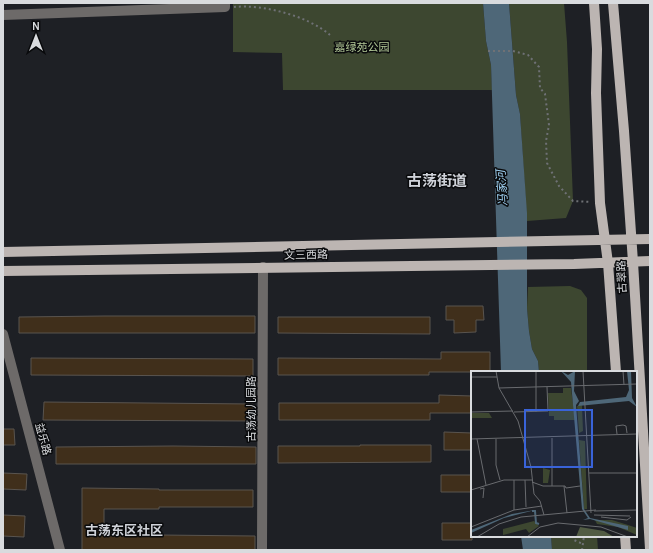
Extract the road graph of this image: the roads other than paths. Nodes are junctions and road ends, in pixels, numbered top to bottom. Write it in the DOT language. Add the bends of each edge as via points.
graph roads {
  1 [pos="594,3"];
  2 [pos="613,3"];
  3 [pos="225,5"];
  4 [pos="112,8"];
  5 [pos="3,15"];
  6 [pos="606,239"];
  7 [pos="650,239"];
  8 [pos="631,240"];
  9 [pos="3,252"];
  10 [pos="650,261"];
  11 [pos="633,262"];
  12 [pos="608,263"];
  13 [pos="263,267"];
  14 [pos="3,271"];
  15 [pos="3,334"];
  16 [pos="616,371"];
  17 [pos="625,537"];
  18 [pos="650,549"];
  19 [pos="60,550"];
  20 [pos="262,550"];
  21 [pos="626,550"];
  1 -- 6 [label="main road, 古翠路" via="600,203"];
  2 -- 8 [label="main road, 古翠路"];
  3 -- 4 [label="street"];
  4 -- 5 [label="street"];
  6 -- 8 [label="main road, 文三西路"];
  6 -- 9 [label="main road, 文三西路"];
  6 -- 12 [label="main road, 古翠路"];
  7 -- 8 [label="main road, 文三西路"];
  8 -- 11 [label="main road, 古翠路"];
  10 -- 11 [label="main road, 文三西路"];
  11 -- 12 [label="main road, 文三西路"];
  11 -- 18 [label="main road, 古翠路"];
  12 -- 13 [label="main road, 文三西路"];
  12 -- 16 [label="main road, 古翠路"];
  13 -- 14 [label="main road, 文三西路"];
  13 -- 20 [label="street, 古荡幼儿园路"];
  15 -- 19 [label="street, 益乐路"];
  17 -- 21 [label="main road"];
}
